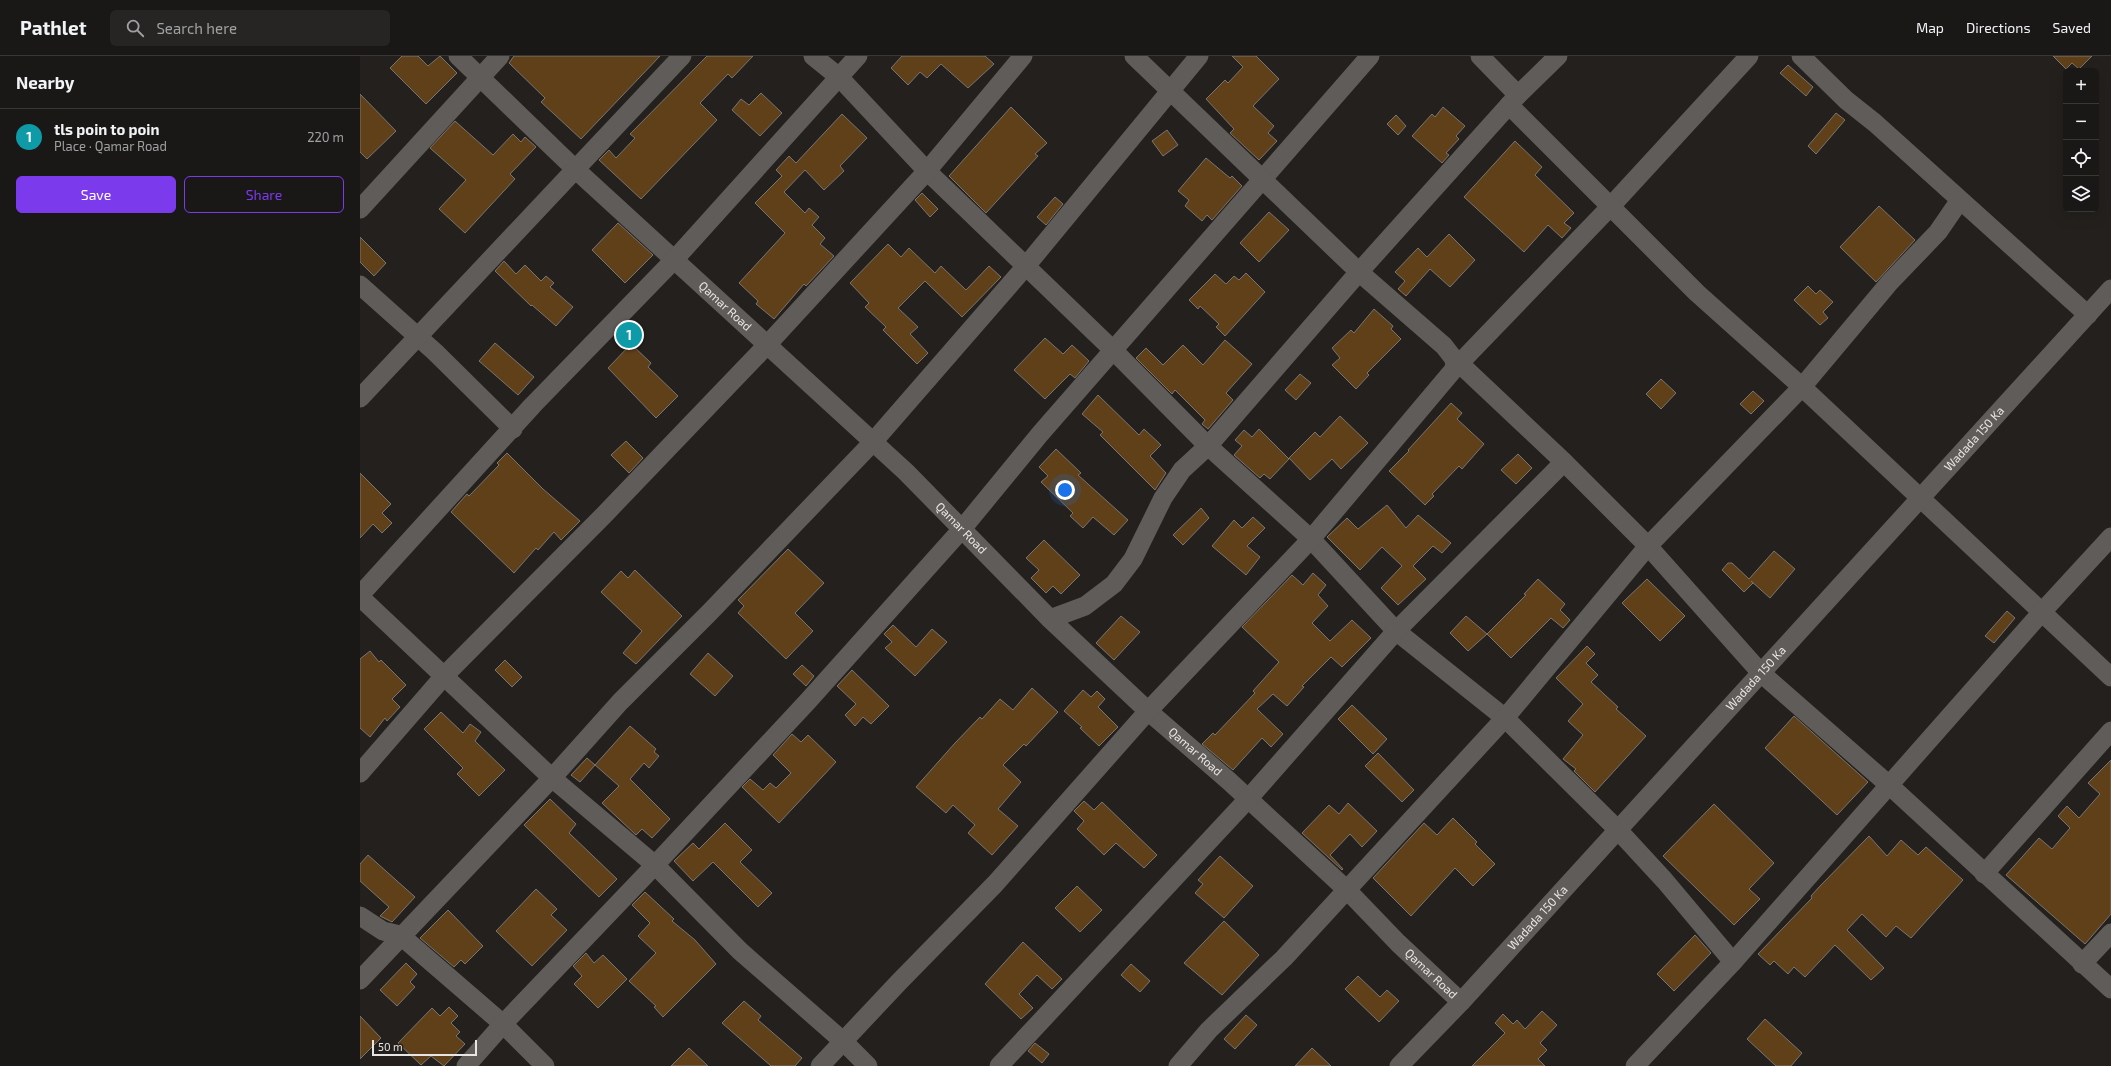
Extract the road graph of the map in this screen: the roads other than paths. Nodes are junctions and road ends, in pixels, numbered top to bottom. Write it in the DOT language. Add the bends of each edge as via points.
graph roads {
  1 [pos="458,56"];
  2 [pos="500,56"];
  3 [pos="682,56"];
  4 [pos="813,56"];
  5 [pos="858,56"];
  6 [pos="1023,56"];
  7 [pos="1134,56"];
  8 [pos="1199,56"];
  9 [pos="1370,56"];
  10 [pos="1480,56"];
  11 [pos="1558,56"];
  12 [pos="1749,56"];
  13 [pos="1801,56"];
  14 [pos="839,77"];
  15 [pos="480,78"];
  16 [pos="1169,91"];
  17 [pos="1513,100"];
  18 [pos="574,168"];
  19 [pos="927,170"];
  20 [pos="1262,179"];
  21 [pos="1960,200"];
  22 [pos="1611,206"];
  23 [pos="360,209"];
  24 [pos="674,260"];
  25 [pos="1026,266"];
  26 [pos="1358,272"];
  27 [pos="360,285"];
  28 [pos="2111,289"];
  29 [pos="2088,315"];
  30 [pos="419,337"];
  31 [pos="767,345"];
  32 [pos="1113,350"];
  33 [pos="1457,366"];
  34 [pos="1802,387"];
  35 [pos="360,398"];
  36 [pos="513,429"];
  37 [pos="873,442"];
  38 [pos="1208,446"];
  39 [pos="1564,462"];
  40 [pos="1921,498"];
  41 [pos="962,529"];
  42 [pos="2111,537"];
  43 [pos="1311,539"];
  44 [pos="1648,546"];
  45 [pos="360,596"];
  46 [pos="2041,613"];
  47 [pos="1050,619"];
  48 [pos="1396,630"];
  49 [pos="1761,673"];
  50 [pos="445,676"];
  51 [pos="2111,677"];
  52 [pos="1148,711"];
  53 [pos="1505,718"];
  54 [pos="2111,731"];
  55 [pos="360,773"];
  56 [pos="552,778"];
  57 [pos="1889,785"];
  58 [pos="1248,799"];
  59 [pos="1618,830"];
  60 [pos="655,865"];
  61 [pos="1984,874"];
  62 [pos="1347,890"];
  63 [pos="360,916"];
  64 [pos="2111,932"];
  65 [pos="400,935"];
  66 [pos="1733,962"];
  67 [pos="2082,964"];
  68 [pos="360,980"];
  69 [pos="2111,990"];
  70 [pos="1461,1002"];
  71 [pos="503,1024"];
  72 [pos="844,1042"];
  73 [pos="466,1066"];
  74 [pos="546,1066"];
  75 [pos="820,1066"];
  76 [pos="868,1066"];
  77 [pos="999,1066"];
  78 [pos="1178,1066"];
  79 [pos="1398,1066"];
  80 [pos="1635,1066"];
  1 -- 15 [label="street, Qamar Road"];
  2 -- 15 [label="street"];
  3 -- 18 [label="street"];
  4 -- 14 [label="street"];
  5 -- 14 [label="street"];
  6 -- 19 [label="street"];
  7 -- 16 [label="street"];
  8 -- 16 [label="street"];
  9 -- 20 [label="street"];
  10 -- 17 [label="street"];
  11 -- 17 [label="street"];
  12 -- 22 [label="street"];
  13 -- 21 [label="street" via="1846,100"];
  14 -- 19 [label="street"];
  14 -- 24 [label="street"];
  15 -- 18 [label="street, Qamar Road"];
  15 -- 23 [label="street"];
  16 -- 20 [label="street"];
  16 -- 25 [label="street"];
  17 -- 22 [label="street"];
  17 -- 26 [label="street"];
  18 -- 24 [label="street, Qamar Road"];
  18 -- 30 [label="street"];
  19 -- 25 [label="street"];
  19 -- 31 [label="street"];
  20 -- 26 [label="street"];
  20 -- 32 [label="street"];
  21 -- 29 [label="street"];
  21 -- 34 [label="street" via="1938,232 1865,310"];
  22 -- 33 [label="street"];
  22 -- 34 [label="street" via="1697,293"];
  24 -- 31 [label="street, Qamar Road"];
  24 -- 36 [label="street" via="554,383"];
  25 -- 32 [label="street"];
  25 -- 37 [label="street"];
  26 -- 33 [label="street" via="1444,346"];
  26 -- 38 [label="street"];
  27 -- 30 [label="street"];
  28 -- 29 [label="street, Wadada 150 Ka"];
  29 -- 40 [label="street, Wadada 150 Ka"];
  30 -- 35 [label="street"];
  30 -- 36 [label="street"];
  31 -- 37 [label="street, Qamar Road"];
  31 -- 50 [label="street"];
  32 -- 38 [label="street"];
  32 -- 41 [label="street"];
  33 -- 39 [label="street"];
  33 -- 43 [label="street"];
  34 -- 40 [label="street"];
  34 -- 44 [label="street"];
  36 -- 45 [label="street"];
  37 -- 41 [label="street, Qamar Road"];
  37 -- 56 [label="street" via="620,702"];
  38 -- 43 [label="street"];
  38 -- 47 [label="street" via="1182,470 1167,492 1133,559 1114,584 1085,606"];
  39 -- 44 [label="street"];
  39 -- 48 [label="street"];
  40 -- 46 [label="street"];
  40 -- 49 [label="street, Wadada 150 Ka"];
  41 -- 47 [label="street, Qamar Road"];
  41 -- 60 [label="street" via="808,701"];
  42 -- 46 [label="street"];
  43 -- 48 [label="street"];
  43 -- 52 [label="street"];
  44 -- 49 [label="street"];
  44 -- 53 [label="street"];
  45 -- 50 [label="street"];
  46 -- 51 [label="street"];
  46 -- 57 [label="street"];
  47 -- 52 [label="street, Qamar Road"];
  48 -- 53 [label="street"];
  48 -- 58 [label="street"];
  49 -- 57 [label="street"];
  49 -- 59 [label="street, Wadada 150 Ka"];
  50 -- 55 [label="street"];
  50 -- 56 [label="street"];
  52 -- 58 [label="street, Qamar Road"];
  52 -- 72 [label="street" via="995,884"];
  53 -- 59 [label="street"];
  53 -- 62 [label="street"];
  54 -- 61 [label="street"];
  56 -- 60 [label="street"];
  56 -- 65 [label="street"];
  57 -- 61 [label="street"];
  57 -- 66 [label="street"];
  58 -- 62 [label="street, Qamar Road"];
  58 -- 77 [label="street"];
  59 -- 66 [label="street"];
  59 -- 70 [label="street, Wadada 150 Ka"];
  60 -- 71 [label="street"];
  60 -- 72 [label="street" via="740,951"];
  61 -- 67 [label="street"];
  62 -- 70 [label="street, Qamar Road" via="1398,943"];
  62 -- 78 [label="street" via="1284,958 1209,1030"];
  63 -- 65 [label="street" via="383,932"];
  64 -- 67 [label="street"];
  65 -- 68 [label="street"];
  65 -- 71 [label="street"];
  66 -- 80 [label="street"];
  67 -- 69 [label="street"];
  70 -- 79 [label="street, Wadada 150 Ka"];
  71 -- 73 [label="street"];
  71 -- 74 [label="street"];
  72 -- 75 [label="street"];
  72 -- 76 [label="street"];
}
